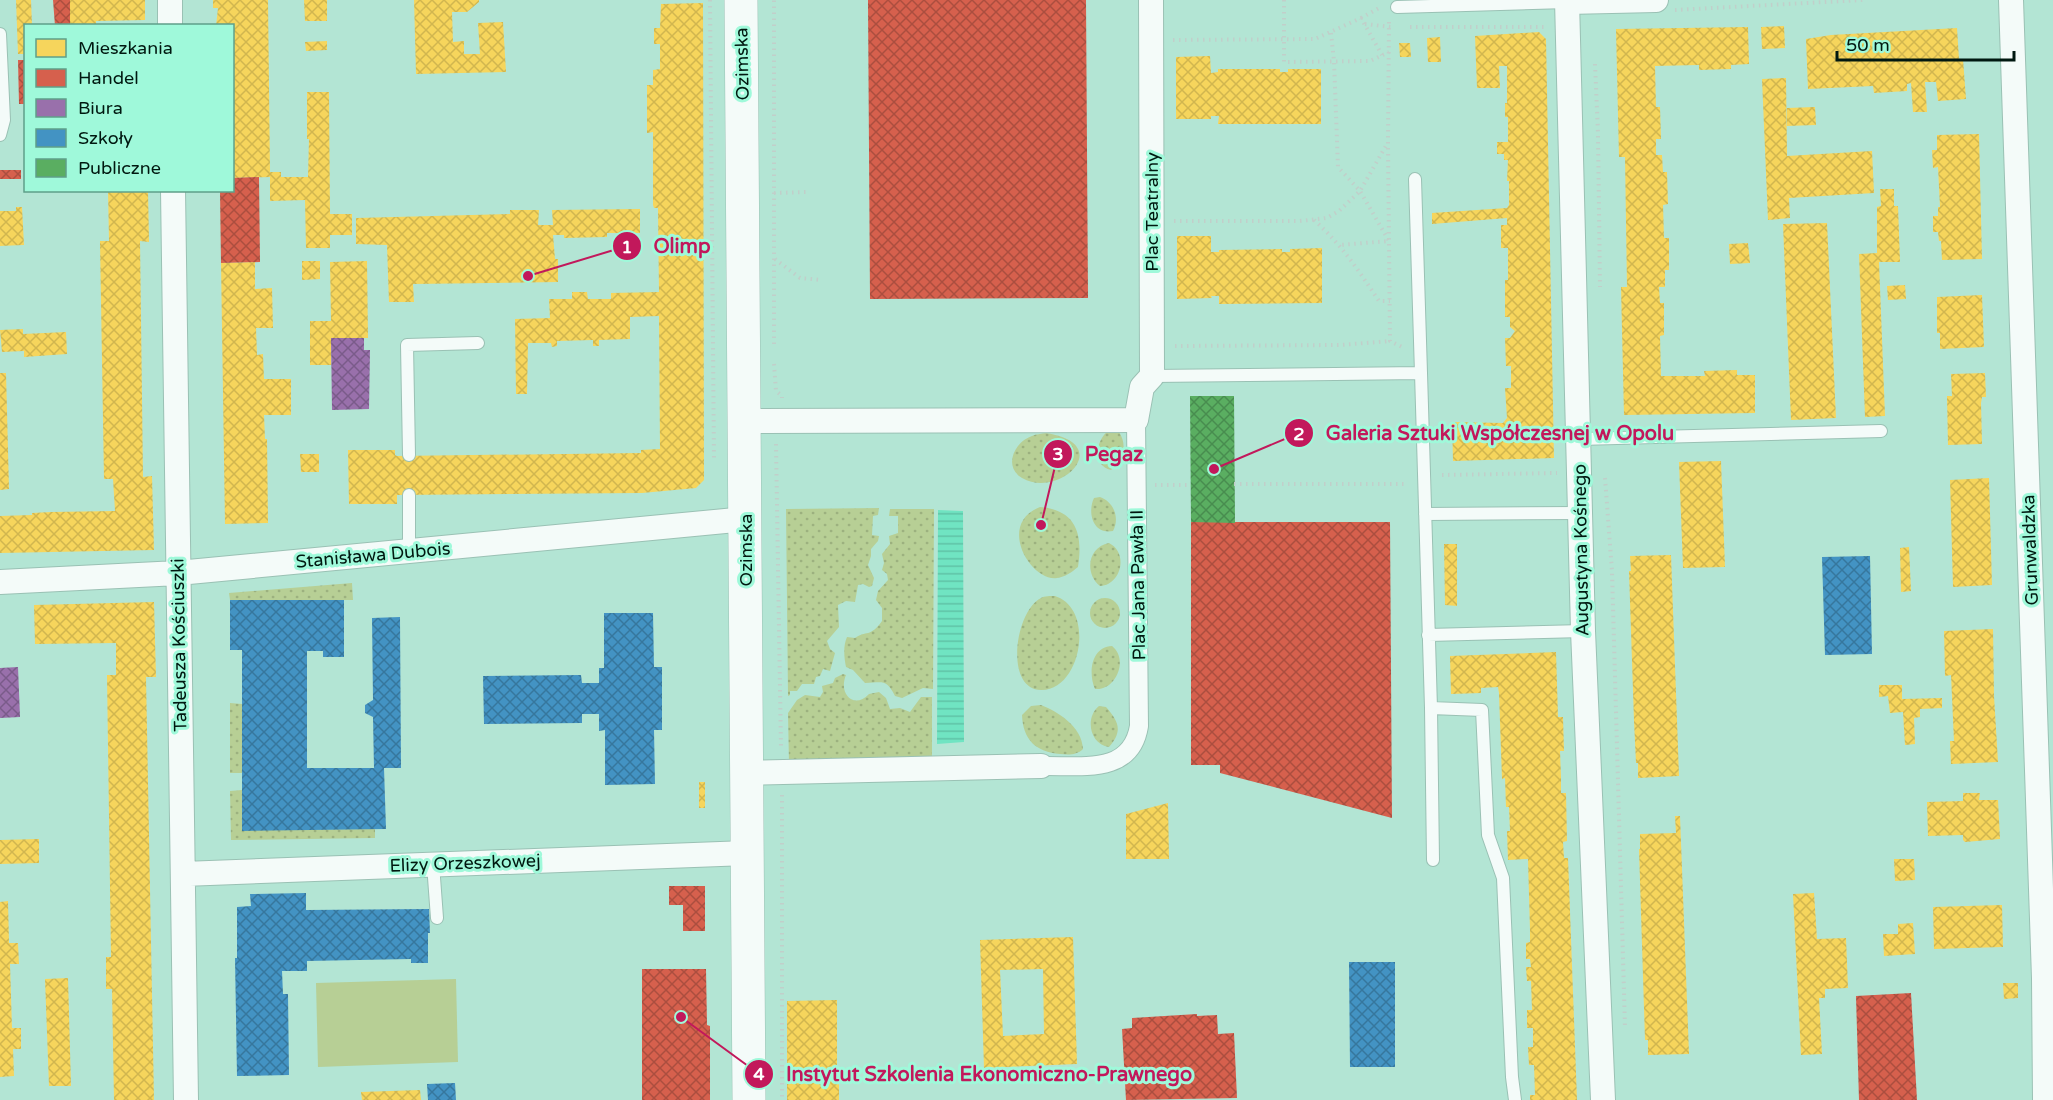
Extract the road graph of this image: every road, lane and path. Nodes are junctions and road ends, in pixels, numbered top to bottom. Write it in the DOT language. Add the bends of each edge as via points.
graph roads {
  1 [pos="170,0"];
  2 [pos="710,0"];
  3 [pos="741,0"];
  4 [pos="774,0"];
  5 [pos="1151,0"];
  6 [pos="1284,0"];
  7 [pos="1656,0"];
  8 [pos="2011,0"];
  9 [pos="1567,1"];
  10 [pos="1392,9"];
  11 [pos="1361,18"];
  12 [pos="170,24"];
  13 [pos="1364,24"];
  14 [pos="1389,27"];
  15 [pos="1551,27"];
  16 [pos="1331,33"];
  17 [pos="0,34"];
  18 [pos="1284,39"];
  19 [pos="1151,40"];
  20 [pos="1389,52"];
  21 [pos="1382,55"];
  22 [pos="1334,61"];
  23 [pos="0,135"];
  24 [pos="1388,142"];
  25 [pos="1415,179"];
  26 [pos="1360,191"];
  27 [pos="173,192"];
  28 [pos="808,192"];
  29 [pos="774,193"];
  30 [pos="1314,219"];
  31 [pos="1152,220"];
  32 [pos="1389,241"];
  33 [pos="1340,245"];
  34 [pos="774,258"];
  35 [pos="822,280"];
  36 [pos="1389,300"];
  37 [pos="1390,341"];
  38 [pos="478,343"];
  39 [pos="1152,346"];
  40 [pos="1421,357"];
  41 [pos="1421,373"];
  42 [pos="1152,376"];
  43 [pos="1136,420"];
  44 [pos="745,421"];
  45 [pos="781,421"];
  46 [pos="1881,431"];
  47 [pos="1579,439"];
  48 [pos="409,455"];
  49 [pos="714,460"];
  50 [pos="1558,473"];
  51 [pos="1424,476"];
  52 [pos="1190,484"];
  53 [pos="1234,484"];
  54 [pos="1137,485"];
  55 [pos="409,495"];
  56 [pos="1581,513"];
  57 [pos="1425,514"];
  58 [pos="746,519"];
  59 [pos="409,551"];
  60 [pos="178,573"];
  61 [pos="0,582"];
  62 [pos="1583,631"];
  63 [pos="1428,635"];
  64 [pos="1431,708"];
  65 [pos="1041,766"];
  66 [pos="782,773"];
  67 [pos="746,774"];
  68 [pos="747,853"];
  69 [pos="1433,860"];
  70 [pos="433,864"];
  71 [pos="183,874"];
  72 [pos="436,918"];
  73 [pos="2048,978"];
  74 [pos="186,1100"];
  75 [pos="749,1100"];
  76 [pos="782,1100"];
  77 [pos="1515,1100"];
  78 [pos="1603,1100"];
  79 [pos="2045,1100"];
  1 -- 12 [label="street"];
  2 -- 49 [label="path"];
  3 -- 44 [label="main road, Ozimska"];
  4 -- 29 [label="path"];
  5 -- 19 [label="street, Plac Teatralny"];
  6 -- 18 [label="path"];
  7 -- 9 [label="street"];
  8 -- 73 [label="street, Grunwaldzka"];
  9 -- 10 [label="lane"];
  9 -- 47 [label="street, Augustyna Kośnego"];
  10 -- 11 [label="path" via="1382,7"];
  10 -- 14 [label="path"];
  11 -- 13 [label="path"];
  11 -- 16 [label="path"];
  13 -- 14 [label="path"];
  13 -- 21 [label="path"];
  14 -- 15 [label="path"];
  14 -- 20 [label="path"];
  16 -- 18 [label="path" via="1315,39"];
  16 -- 22 [label="path"];
  17 -- 23 [label="lane" via="4,120"];
  18 -- 19 [label="path"];
  18 -- 22 [label="path" via="1284,62"];
  19 -- 31 [label="street, Plac Teatralny"];
  20 -- 21 [label="path"];
  20 -- 24 [label="path"];
  21 -- 22 [label="path" via="1370,61"];
  22 -- 26 [label="path" via="1338,167"];
  24 -- 26 [label="path"];
  24 -- 32 [label="path"];
  25 -- 40 [label="lane"];
  26 -- 30 [label="path" via="1327,218"];
  26 -- 32 [label="path"];
  27 -- 60 [label="street, Tadeusza Kościuszki"];
  28 -- 29 [label="path"];
  29 -- 34 [label="path"];
  30 -- 31 [label="path"];
  30 -- 33 [label="path"];
  31 -- 39 [label="street, Plac Teatralny"];
  32 -- 33 [label="path"];
  32 -- 36 [label="path"];
  33 -- 36 [label="path" via="1379,301"];
  34 -- 35 [label="path" via="800,278"];
  34 -- 45 [label="path" via="774,364 776,391 782,396"];
  36 -- 37 [label="path"];
  37 -- 39 [label="path" via="1302,346"];
  37 -- 40 [label="path"];
  38 -- 48 [label="lane" via="407,345"];
  39 -- 42 [label="street, Plac Teatralny"];
  40 -- 41 [label="lane"];
  41 -- 42 [label="lane"];
  41 -- 51 [label="lane"];
  42 -- 43 [label="street, Plac Teatralny" via="1142,387"];
  43 -- 45 [label="street"];
  43 -- 54 [label="street, Plac Jana Pawła II"];
  44 -- 45 [label="street"];
  44 -- 58 [label="main road, Ozimska"];
  45 -- 66 [label="path" via="776,459"];
  46 -- 47 [label="lane"];
  47 -- 56 [label="street, Augustyna Kośnego"];
  50 -- 51 [label="path"];
  51 -- 53 [label="path" via="1412,484"];
  51 -- 57 [label="lane"];
  52 -- 54 [label="path"];
  54 -- 65 [label="street, Plac Jana Pawła II" via="1137,740 1124,757 1114,762"];
  55 -- 59 [label="lane"];
  56 -- 57 [label="lane"];
  56 -- 62 [label="street, Augustyna Kośnego"];
  57 -- 63 [label="lane"];
  58 -- 59 [label="street, Stanisława Dubois"];
  58 -- 67 [label="main road, Ozimska"];
  59 -- 60 [label="street, Stanisława Dubois"];
  60 -- 61 [label="street, Stanisława Dubois"];
  60 -- 71 [label="street, Tadeusza Kościuszki"];
  62 -- 63 [label="lane"];
  62 -- 78 [label="street, Augustyna Kośnego"];
  63 -- 64 [label="lane"];
  64 -- 69 [label="lane"];
  64 -- 77 [label="lane" via="1482,710 1488,836 1503,878"];
  65 -- 66 [label="street, Plac Jana Pawła II"];
  66 -- 67 [label="street, Plac Jana Pawła II"];
  66 -- 76 [label="path"];
  67 -- 68 [label="main road, Ozimska"];
  68 -- 70 [label="street, Elizy Orzeszkowej"];
  68 -- 75 [label="main road, Ozimska"];
  70 -- 71 [label="street, Elizy Orzeszkowej"];
  70 -- 72 [label="lane"];
  71 -- 74 [label="street, Tadeusza Kościuszki"];
  73 -- 79 [label="street, Grunwaldzka"];
}
